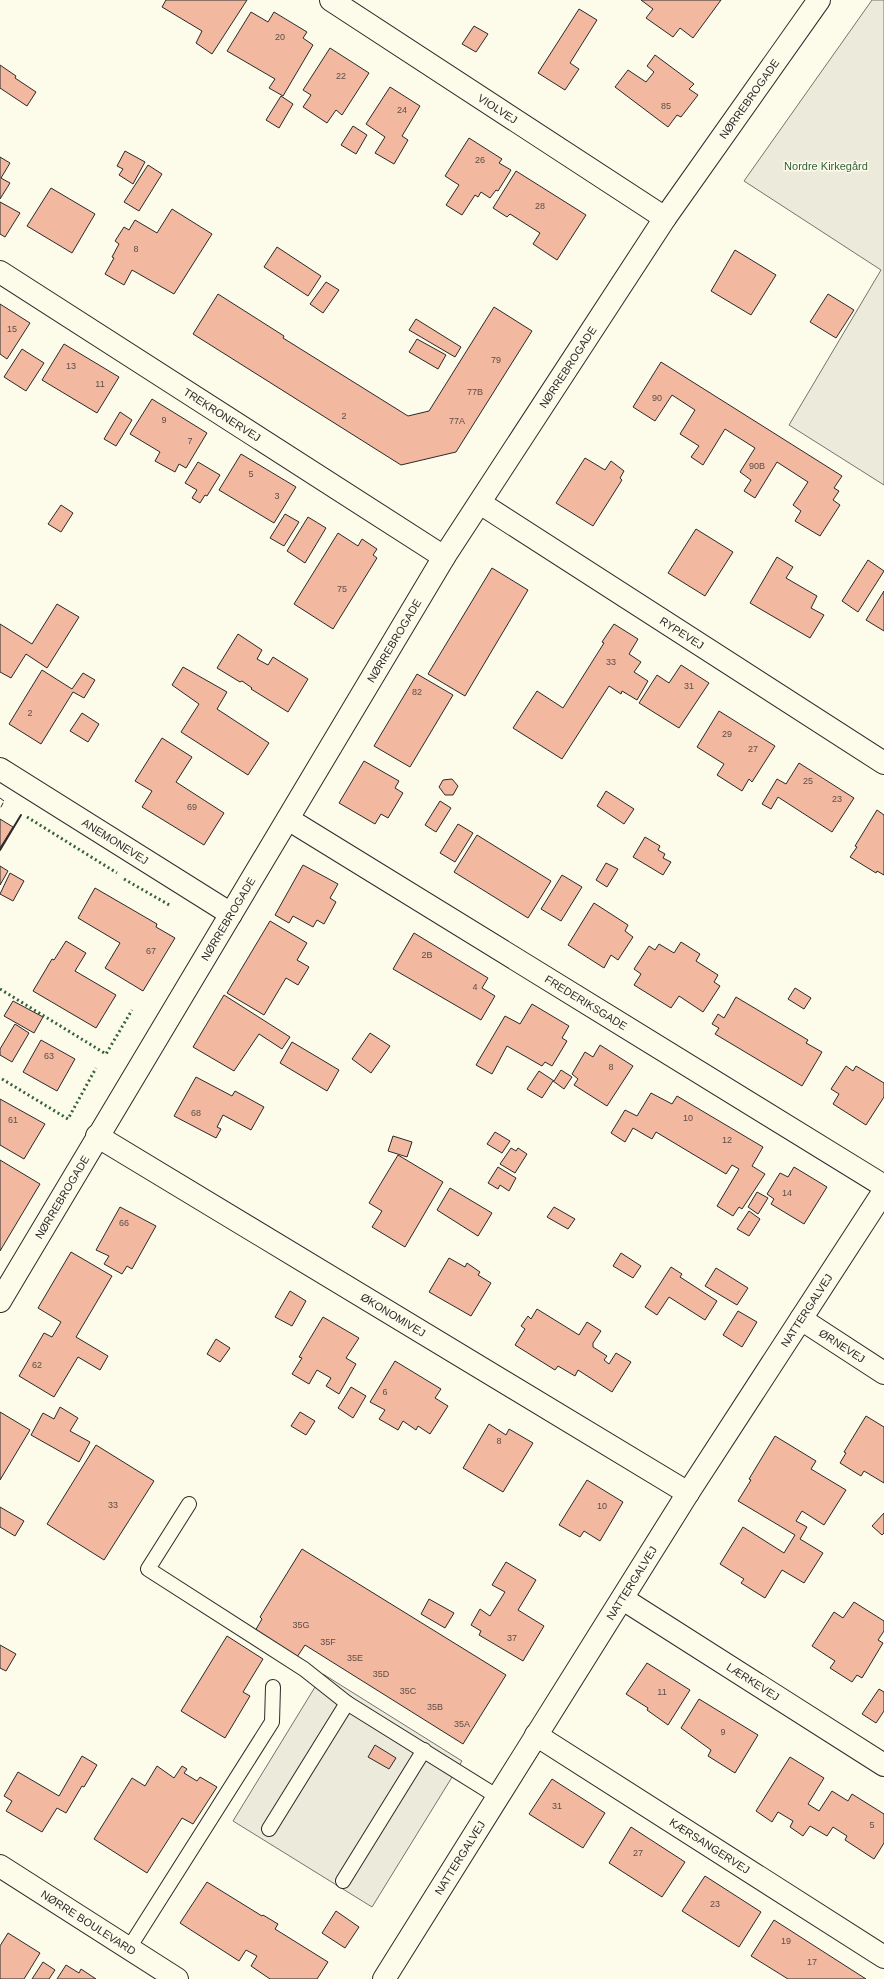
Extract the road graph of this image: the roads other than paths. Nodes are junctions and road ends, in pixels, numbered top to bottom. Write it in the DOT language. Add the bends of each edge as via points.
graph roads {
  1 [pos="331,0"];
  2 [pos="819,0"];
  3 [pos="665,218"];
  4 [pos="0,272"];
  5 [pos="480,503"];
  6 [pos="444,557"];
  7 [pos="884,763"];
  8 [pos="0,769"];
  9 [pos="288,819"];
  10 [pos="231,914"];
  11 [pos="97,1136"];
  12 [pos="884,1186"];
  13 [pos="884,1191"];
  14 [pos="0,1301"];
  15 [pos="801,1319"];
  16 [pos="884,1373"];
  17 [pos="688,1493"];
  18 [pos="189,1504"];
  19 [pos="623,1599"];
  20 [pos="273,1687"];
  21 [pos="347,1703"];
  22 [pos="536,1735"];
  23 [pos="424,1750"];
  24 [pos="884,1765"];
  25 [pos="498,1797"];
  26 [pos="269,1829"];
  27 [pos="0,1866"];
  28 [pos="342,1881"];
  29 [pos="129,1948"];
  30 [pos="884,1957"];
  31 [pos="177,1979"];
  32 [pos="384,1979"];
  1 -- 3 [label="street, VIOLVEJ"];
  2 -- 3 [label="street, NØRREBROGADE"];
  3 -- 5 [label="street, NØRREBROGADE"];
  4 -- 6 [label="street, TREKRONERVEJ"];
  5 -- 6 [label="street, NØRREBROGADE"];
  5 -- 7 [label="street, RYPEVEJ"];
  6 -- 9 [label="street, NØRREBROGADE"];
  8 -- 10 [label="street, ANEMONEVEJ"];
  9 -- 10 [label="street, NØRREBROGADE"];
  9 -- 12 [label="street, FREDERIKSGADE"];
  10 -- 11 [label="street, NØRREBROGADE"];
  11 -- 14 [label="street, NØRREBROGADE"];
  11 -- 17 [label="street, ØKONOMIVEJ"];
  13 -- 15 [label="street, NATTERGALVEJ"];
  15 -- 16 [label="street, ØRNEVEJ"];
  15 -- 17 [label="street, NATTERGALVEJ"];
  17 -- 19 [label="street, NATTERGALVEJ"];
  18 -- 21 [label="lane" via="148,1570 304,1669"];
  19 -- 22 [label="street, NATTERGALVEJ"];
  19 -- 24 [label="street, LÆRKEVEJ"];
  20 -- 29 [label="lane" via="272,1722"];
  21 -- 23 [label="lane"];
  21 -- 26 [label="lane"];
  22 -- 25 [label="street, NATTERGALVEJ"];
  22 -- 30 [label="street, KÆRSANGERVEJ"];
  23 -- 25 [label="lane"];
  23 -- 28 [label="lane"];
  25 -- 32 [label="street, NATTERGALVEJ"];
  27 -- 29 [label="street, NØRRE BOULEVARD"];
  29 -- 31 [label="street, NØRRE BOULEVARD"];
}
